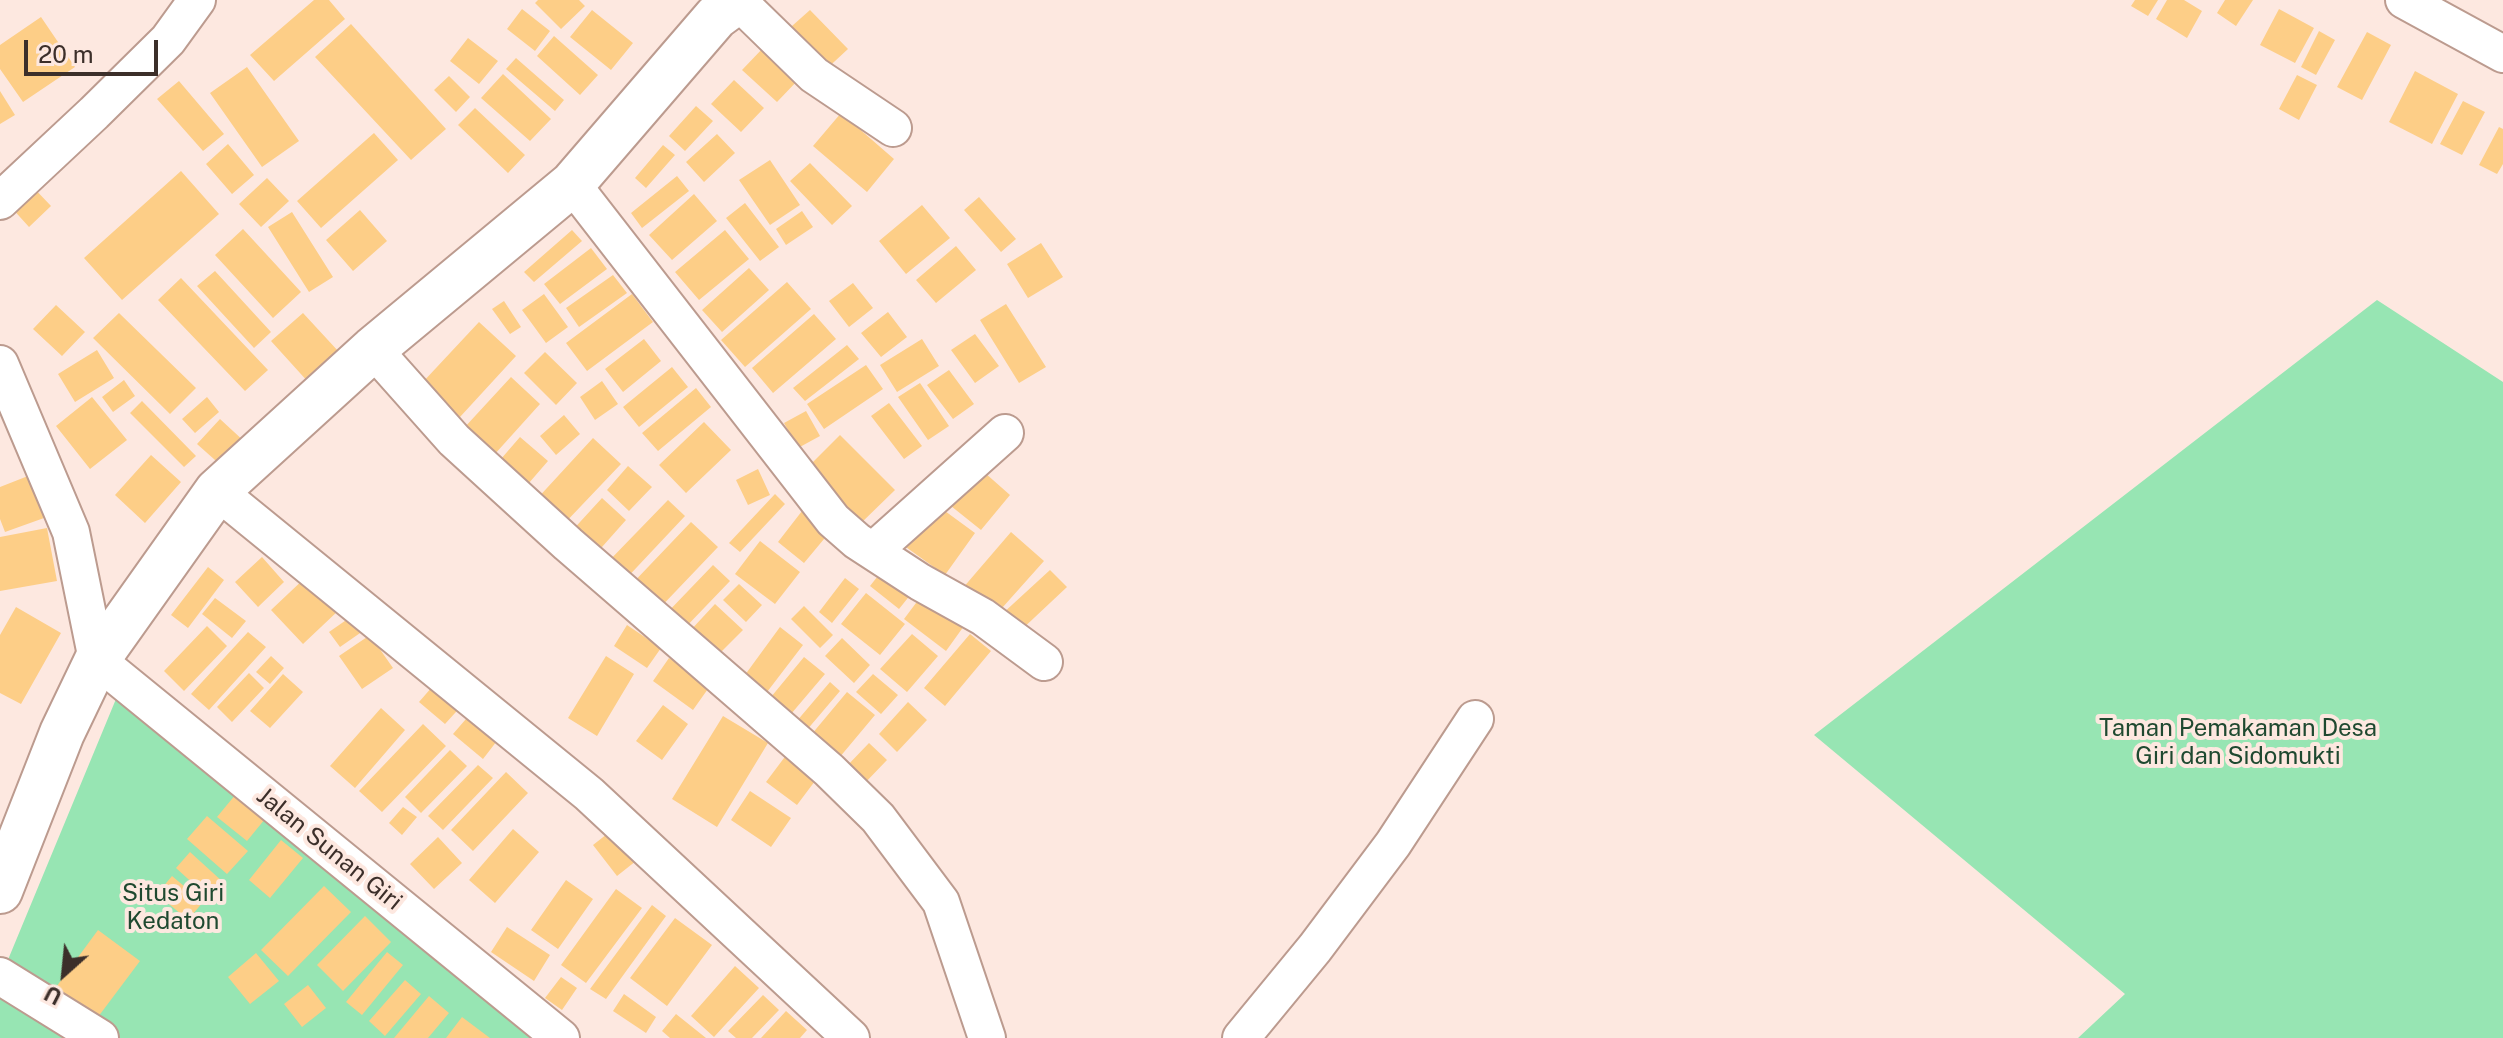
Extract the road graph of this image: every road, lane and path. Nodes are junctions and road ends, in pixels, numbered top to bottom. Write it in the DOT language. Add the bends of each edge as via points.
graph roads {
  1 [pos="197,0"];
  2 [pos="2404,0"];
  3 [pos="722,4"];
  4 [pos="2503,54"];
  5 [pos="893,128"];
  6 [pos="572,184"];
  7 [pos="0,201"];
  8 [pos="373,349"];
  9 [pos="0,364"];
  10 [pos="1005,433"];
  11 [pos="217,491"];
  12 [pos="873,551"];
  13 [pos="97,660"];
  14 [pos="1044,662"];
  15 [pos="1475,719"];
  16 [pos="0,891"];
  17 [pos="0,976"];
  18 [pos="100,1038"];
  19 [pos="561,1038"];
  20 [pos="851,1038"];
  21 [pos="987,1038"];
  22 [pos="1241,1038"];
  1 -- 7 [label="street" via="157,50"];
  2 -- 4 [label="street"];
  3 -- 5 [label="street"];
  3 -- 6 [label="street"];
  6 -- 8 [label="street"];
  6 -- 12 [label="street" via="833,520"];
  8 -- 11 [label="street"];
  8 -- 21 [label="street" via="454,440 878,818 941,902"];
  9 -- 13 [label="street" via="71,532"];
  10 -- 12 [label="street"];
  11 -- 13 [label="street"];
  11 -- 20 [label="street" via="589,794"];
  12 -- 14 [label="street" via="983,617"];
  13 -- 16 [label="street" via="62,733"];
  13 -- 19 [label="street, Jalan Sunan Giri"];
  15 -- 22 [label="street" via="1393,844"];
  17 -- 18 [label="street"];
}
